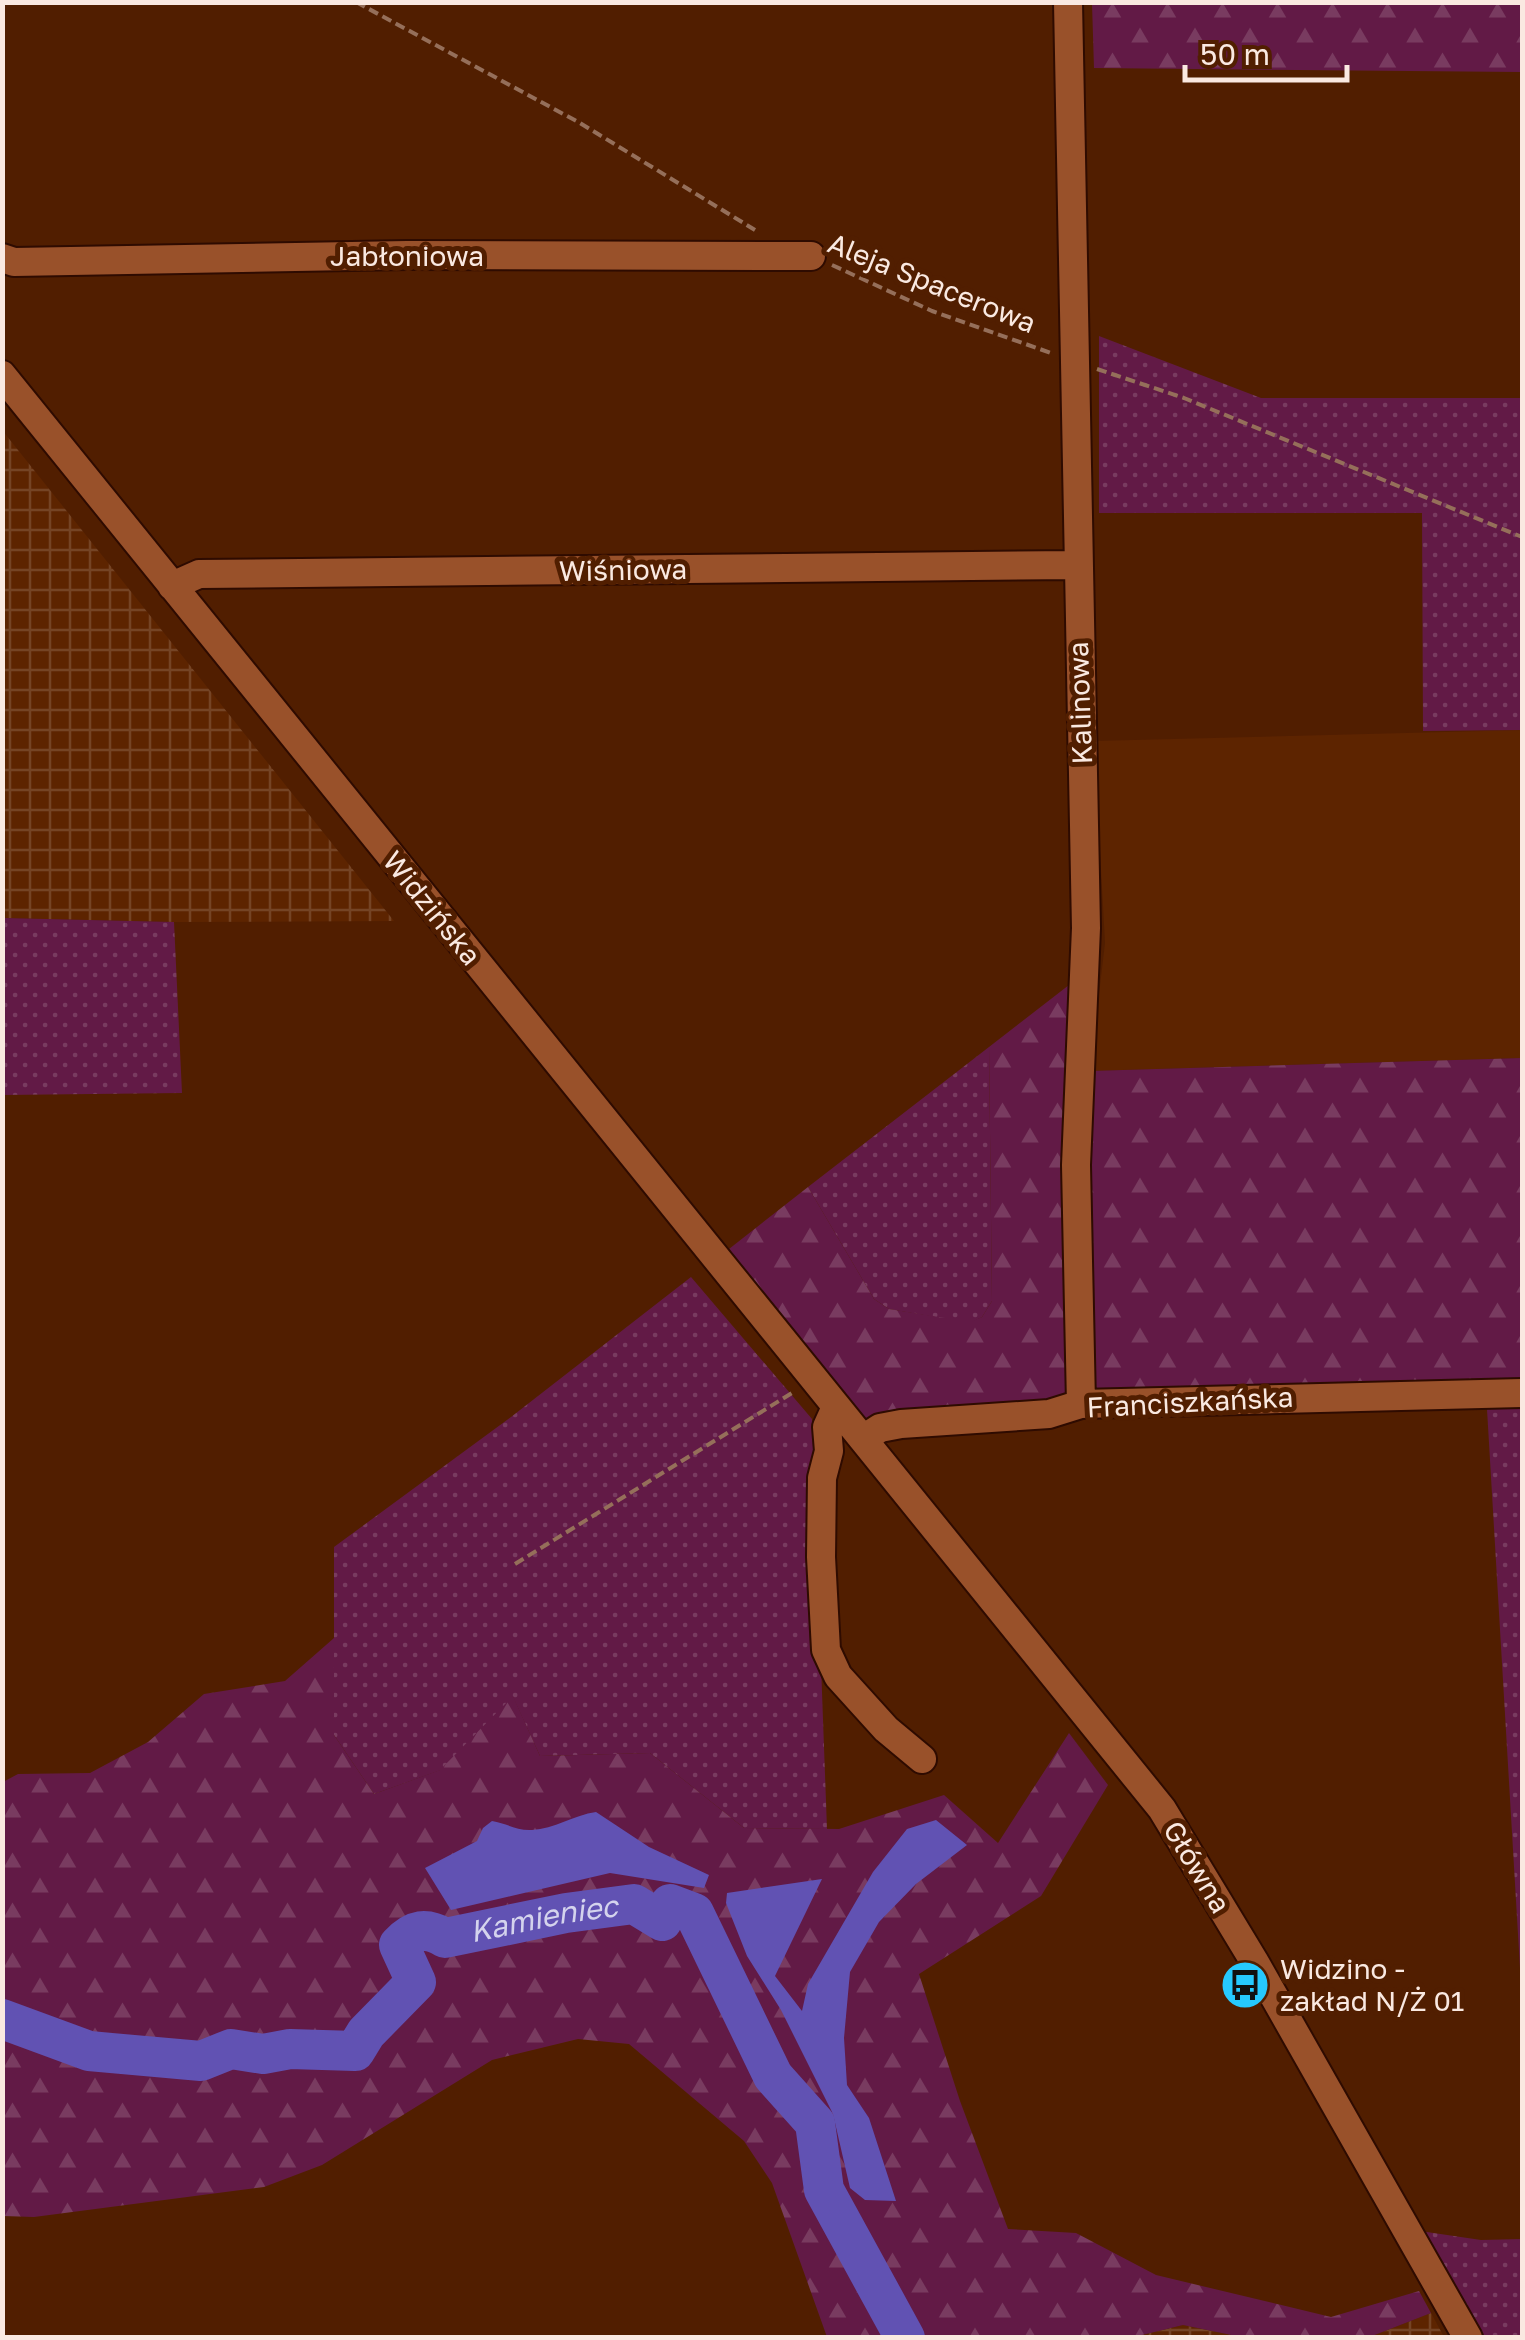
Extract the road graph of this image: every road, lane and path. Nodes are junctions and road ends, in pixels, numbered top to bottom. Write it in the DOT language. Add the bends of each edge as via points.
graph roads {
  1 [pos="356,2"];
  2 [pos="1068,2"];
  3 [pos="768,236"];
  4 [pos="812,256"];
  5 [pos="2,258"];
  6 [pos="1073,361"];
  7 [pos="2,375"];
  8 [pos="1522,537"];
  9 [pos="1076,566"];
  10 [pos="172,586"];
  11 [pos="813,1380"];
  12 [pos="1522,1393"];
  13 [pos="1081,1404"];
  14 [pos="836,1407"];
  15 [pos="863,1439"];
  16 [pos="516,1564"];
  17 [pos="922,1759"];
  18 [pos="1468,2338"];
  1 -- 3 [label="path" via="580,122"];
  2 -- 6 [label="street, Kalinowa"];
  4 -- 5 [label="street, Jabłoniowa"];
  4 -- 6 [label="path, Aleja Spacerowa" via="932,311"];
  6 -- 8 [label="path, Aleja Spacerowa" via="1184,398"];
  6 -- 9 [label="street, Kalinowa"];
  7 -- 10 [label="street, Widzińska"];
  9 -- 10 [label="street, Wiśniowa" via="198,574"];
  9 -- 13 [label="street, Kalinowa" via="1086,928 1076,1165"];
  10 -- 11 [label="street, Widzińska"];
  11 -- 14 [label="street, Widzińska"];
  11 -- 16 [label="path"];
  12 -- 13 [label="street, Franciszkańska"];
  13 -- 15 [label="street, Franciszkańska" via="1049,1414 901,1424"];
  14 -- 15 [label="street, Widzińska"];
  14 -- 17 [label="street" via="826,1426 822,1478 826,1650 838,1676"];
  15 -- 18 [label="street, Główna" via="1162,1809"];
}
